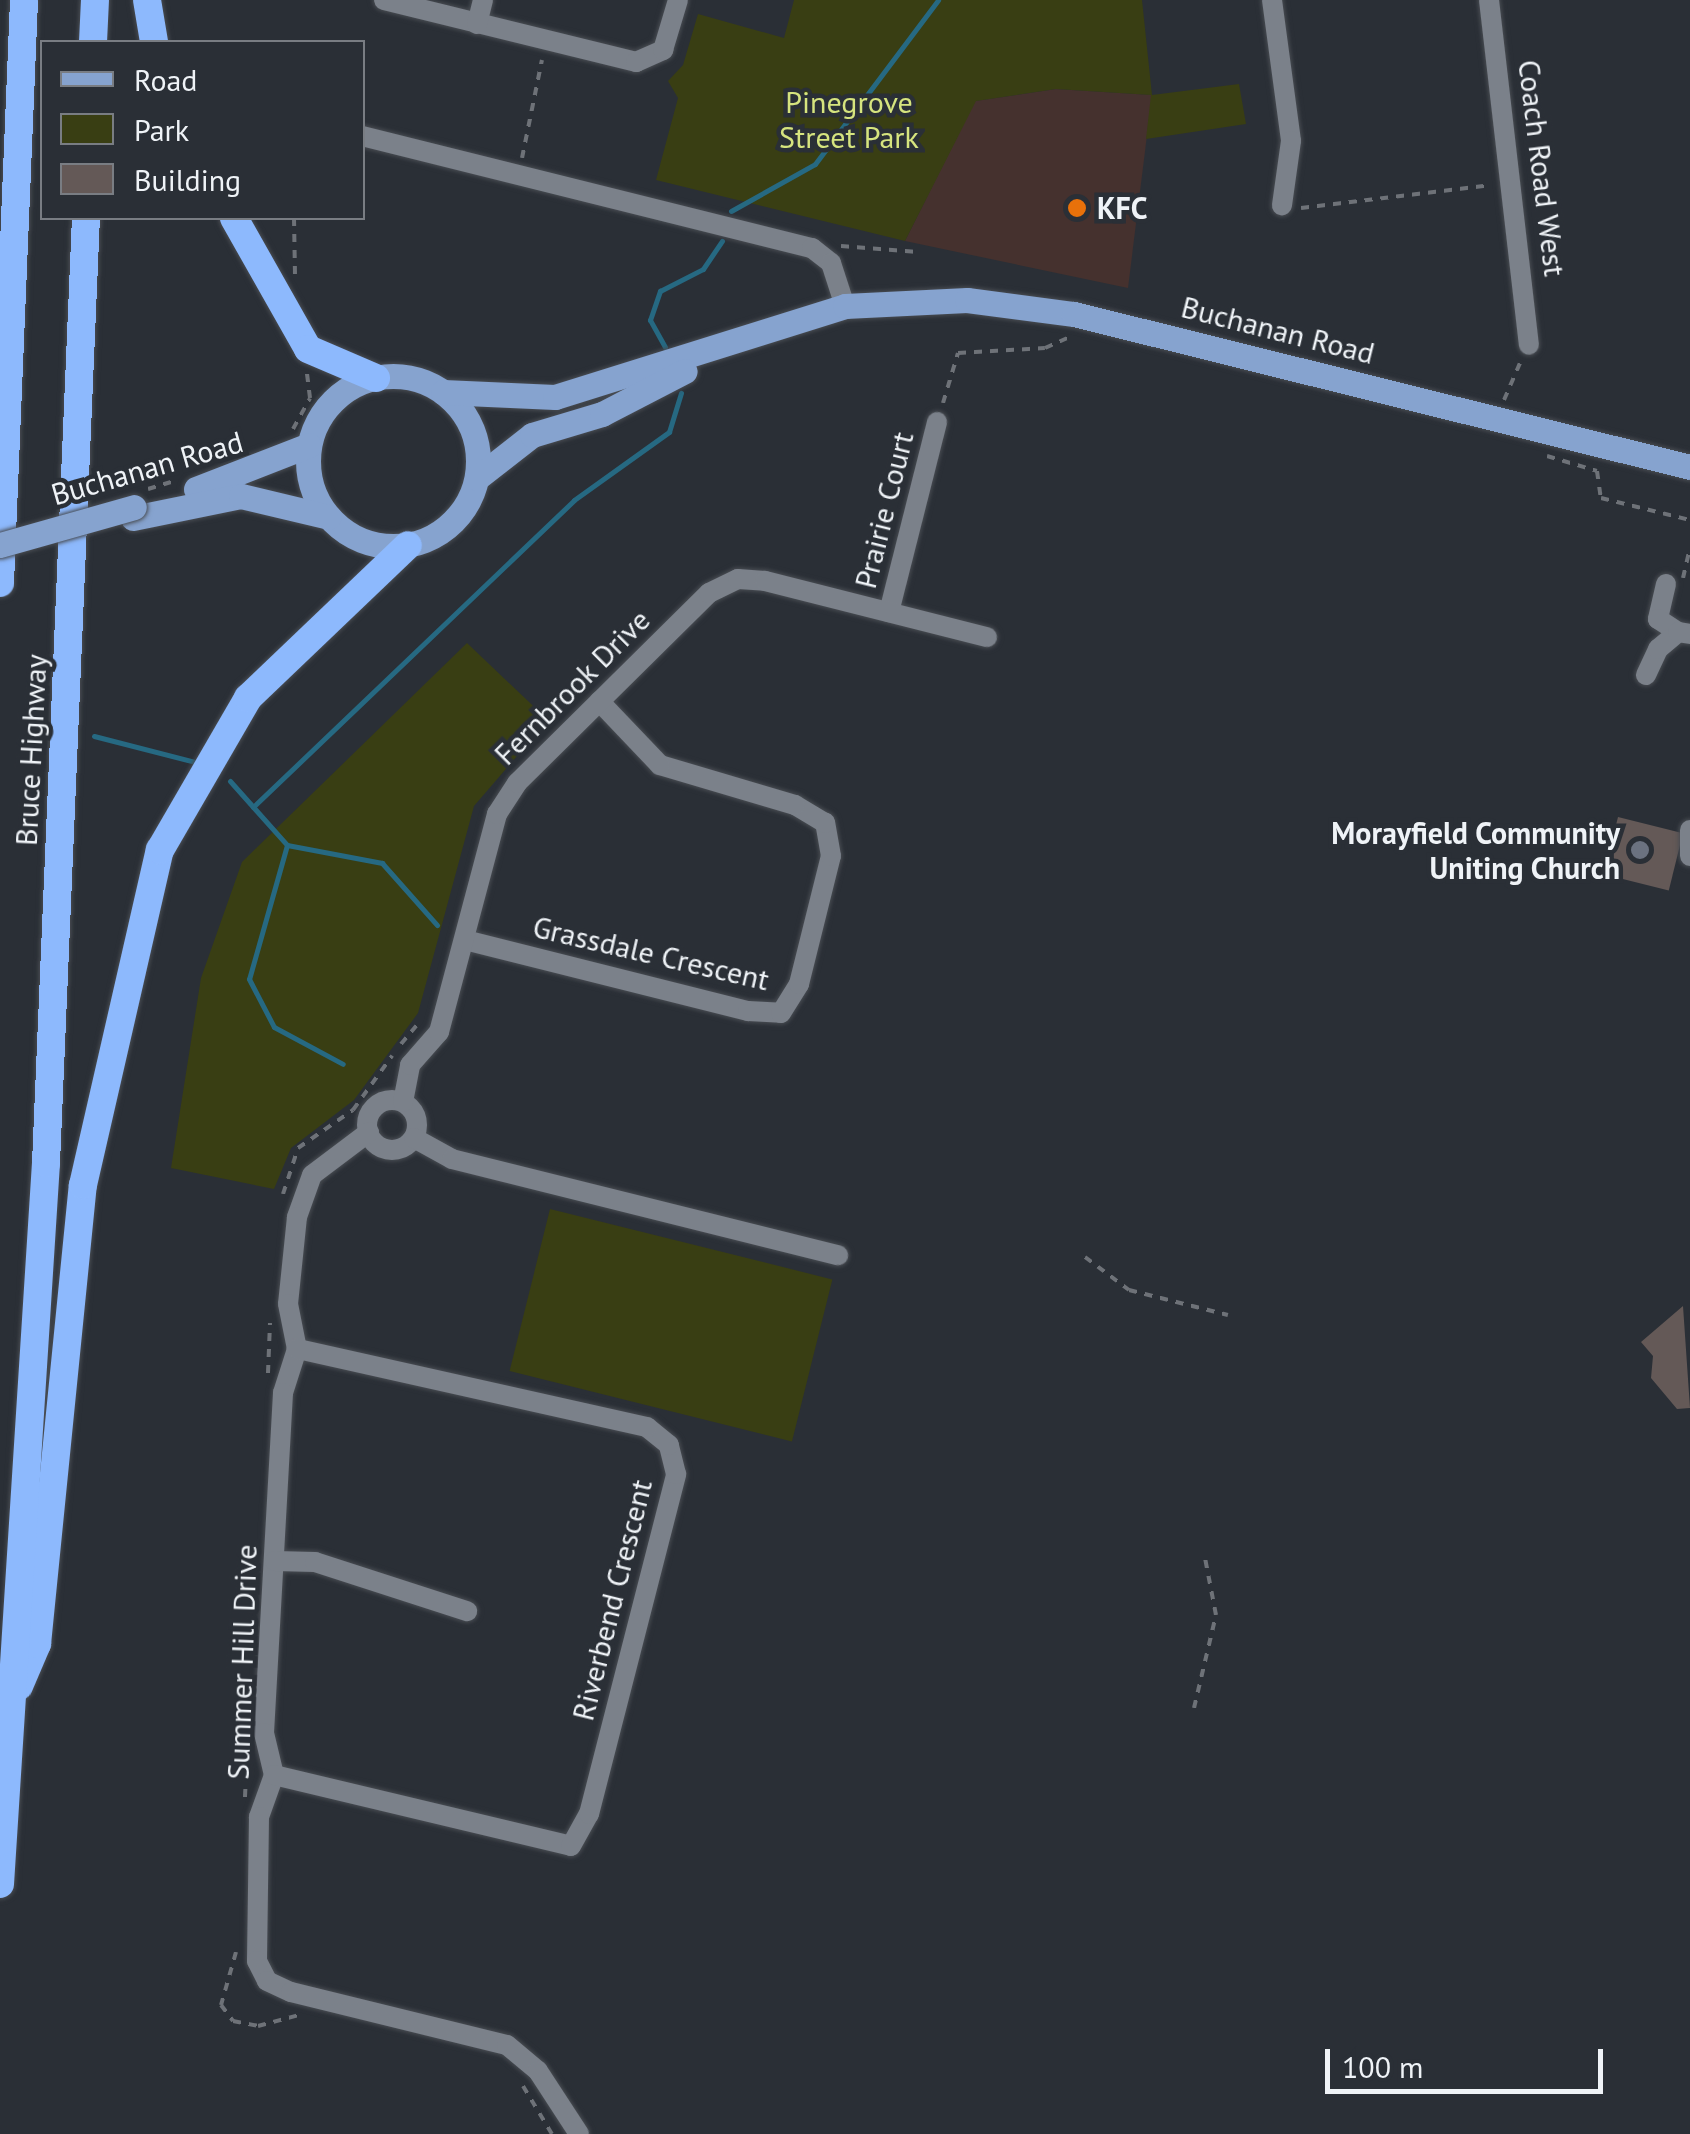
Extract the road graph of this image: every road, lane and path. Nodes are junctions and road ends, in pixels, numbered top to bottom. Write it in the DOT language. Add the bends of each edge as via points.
graph roads {
  1 [pos="24,0"];
  2 [pos="95,0"];
  3 [pos="147,0"];
  4 [pos="384,0"];
  5 [pos="483,0"];
  6 [pos="678,0"];
  7 [pos="1272,0"];
  8 [pos="1490,0"];
  9 [pos="477,24"];
  10 [pos="93,40"];
  11 [pos="154,40"];
  12 [pos="540,56"];
  13 [pos="365,137"];
  14 [pos="518,174"];
  15 [pos="1514,182"];
  16 [pos="1282,205"];
  17 [pos="86,220"];
  18 [pos="235,220"];
  19 [pos="294,220"];
  20 [pos="918,252"];
  21 [pos="822,253"];
  22 [pos="299,294"];
  23 [pos="845,306"];
  24 [pos="779,325"];
  25 [pos="1092,340"];
  26 [pos="1530,345"];
  27 [pos="308,349"];
  28 [pos="376,378"];
  29 [pos="444,392"];
  30 [pos="1504,400"];
  31 [pos="937,422"];
  32 [pos="282,440"];
  33 [pos="309,445"];
  34 [pos="1530,450"];
  35 [pos="1690,468"];
  36 [pos="187,477"];
  37 [pos="478,478"];
  38 [pos="134,506"];
  39 [pos="328,517"];
  40 [pos="1690,520"];
  41 [pos="0,545"];
  42 [pos="408,545"];
  43 [pos="0,556"];
  44 [pos="0,584"];
  45 [pos="1666,584"];
  46 [pos="889,612"];
  47 [pos="1684,633"];
  48 [pos="987,636"];
  49 [pos="1646,675"];
  50 [pos="599,700"];
  51 [pos="1690,830"];
  52 [pos="1690,856"];
  53 [pos="465,940"];
  54 [pos="426,1015"];
  55 [pos="403,1102"];
  56 [pos="369,1132"];
  57 [pos="414,1138"];
  58 [pos="280,1214"];
  59 [pos="838,1255"];
  60 [pos="1085,1257"];
  61 [pos="271,1310"];
  62 [pos="1228,1316"];
  63 [pos="297,1349"];
  64 [pos="267,1386"];
  65 [pos="1206,1558"];
  66 [pos="275,1560"];
  67 [pos="467,1611"];
  68 [pos="10,1706"];
  69 [pos="1194,1708"];
  70 [pos="248,1732"];
  71 [pos="274,1774"];
  72 [pos="244,1812"];
  73 [pos="0,1884"];
  74 [pos="238,1931"];
  75 [pos="316,2018"];
  76 [pos="514,2072"];
  77 [pos="552,2134"];
  78 [pos="580,2134"];
  1 -- 44 [label="highway"];
  2 -- 10 [label="highway"];
  3 -- 11 [label="highway"];
  4 -- 9 [label="street"];
  5 -- 9 [label="street"];
  6 -- 9 [label="street" via="666,44 644,62"];
  7 -- 16 [label="street" via="1291,141"];
  8 -- 15 [label="street, Coach Road West"];
  12 -- 14 [label="path"];
  13 -- 14 [label="street"];
  14 -- 21 [label="street"];
  15 -- 16 [label="path"];
  15 -- 26 [label="street, Coach Road West"];
  17 -- 68 [label="highway, Bruce Highway" via="46,1143"];
  18 -- 27 [label="highway"];
  19 -- 22 [label="path"];
  20 -- 21 [label="path" via="882,244"];
  21 -- 23 [label="street"];
  23 -- 24 [label="main road, Buchanan Road"];
  23 -- 35 [label="main road, Buchanan Road" via="1039,306"];
  24 -- 29 [label="main road, Buchanan Road" via="566,395"];
  24 -- 37 [label="main road, Buchanan Road" via="612,409 532,434"];
  25 -- 31 [label="path" via="958,353"];
  26 -- 30 [label="path"];
  27 -- 28 [label="highway"];
  27 -- 32 [label="path" via="298,360 310,398"];
  28 -- 29 [label="main road" via="411,378"];
  28 -- 33 [label="main road" via="332,401"];
  29 -- 37 [label="main road" via="473,430"];
  31 -- 46 [label="street, Prairie Court"];
  33 -- 38 [label="main road, Buchanan Road" via="260,470"];
  33 -- 39 [label="main road" via="309,478"];
  34 -- 40 [label="path" via="1598,471 1601,498"];
  36 -- 38 [label="path"];
  37 -- 42 [label="main road" via="455,520"];
  38 -- 39 [label="main road, Buchanan Road" via="241,496"];
  38 -- 41 [label="main road, Buchanan Road, bridge"];
  38 -- 43 [label="main road, Buchanan Road"];
  39 -- 42 [label="main road" via="358,539"];
  42 -- 68 [label="highway" via="248,698 160,850 87,1166 37,1644"];
  45 -- 47 [label="street" via="1658,619"];
  46 -- 48 [label="street, Fernbrook Drive"];
  46 -- 50 [label="street, Fernbrook Drive" via="738,579 709,594"];
  47 -- 49 [label="street"];
  50 -- 53 [label="street, Fernbrook Drive" via="497,814"];
  50 -- 53 [label="street, Grassdale Crescent" via="660,765 826,823 830,856 798,984 781,1012 748,1011"];
  51 -- 52 [label="street"];
  53 -- 55 [label="street, Fernbrook Drive" via="439,1032 410,1065"];
  54 -- 58 [label="path" via="353,1110 298,1148 282,1178"];
  55 -- 56 [label="street" via="374,1108"];
  55 -- 57 [label="street" via="417,1118"];
  56 -- 57 [label="street" via="389,1150"];
  56 -- 63 [label="street, Summer Hill Drive" via="312,1175 297,1217 288,1304"];
  57 -- 59 [label="street" via="452,1158"];
  60 -- 62 [label="path" via="1129,1290"];
  61 -- 64 [label="path"];
  63 -- 66 [label="street, Summer Hill Drive" via="282,1393"];
  63 -- 71 [label="street, Riverbend Crescent" via="646,1427 669,1444 676,1474 589,1814 571,1846"];
  65 -- 69 [label="path" via="1216,1615"];
  66 -- 67 [label="street" via="315,1562"];
  66 -- 71 [label="street, Summer Hill Drive" via="264,1734"];
  68 -- 73 [label="highway, Bruce Highway"];
  70 -- 72 [label="path"];
  71 -- 78 [label="street, Summer Hill Drive" via="259,1818 257,1961 267,1981 507,2045 538,2071"];
  74 -- 75 [label="path" via="221,2005 234,2020"];
  76 -- 77 [label="path"];
}
